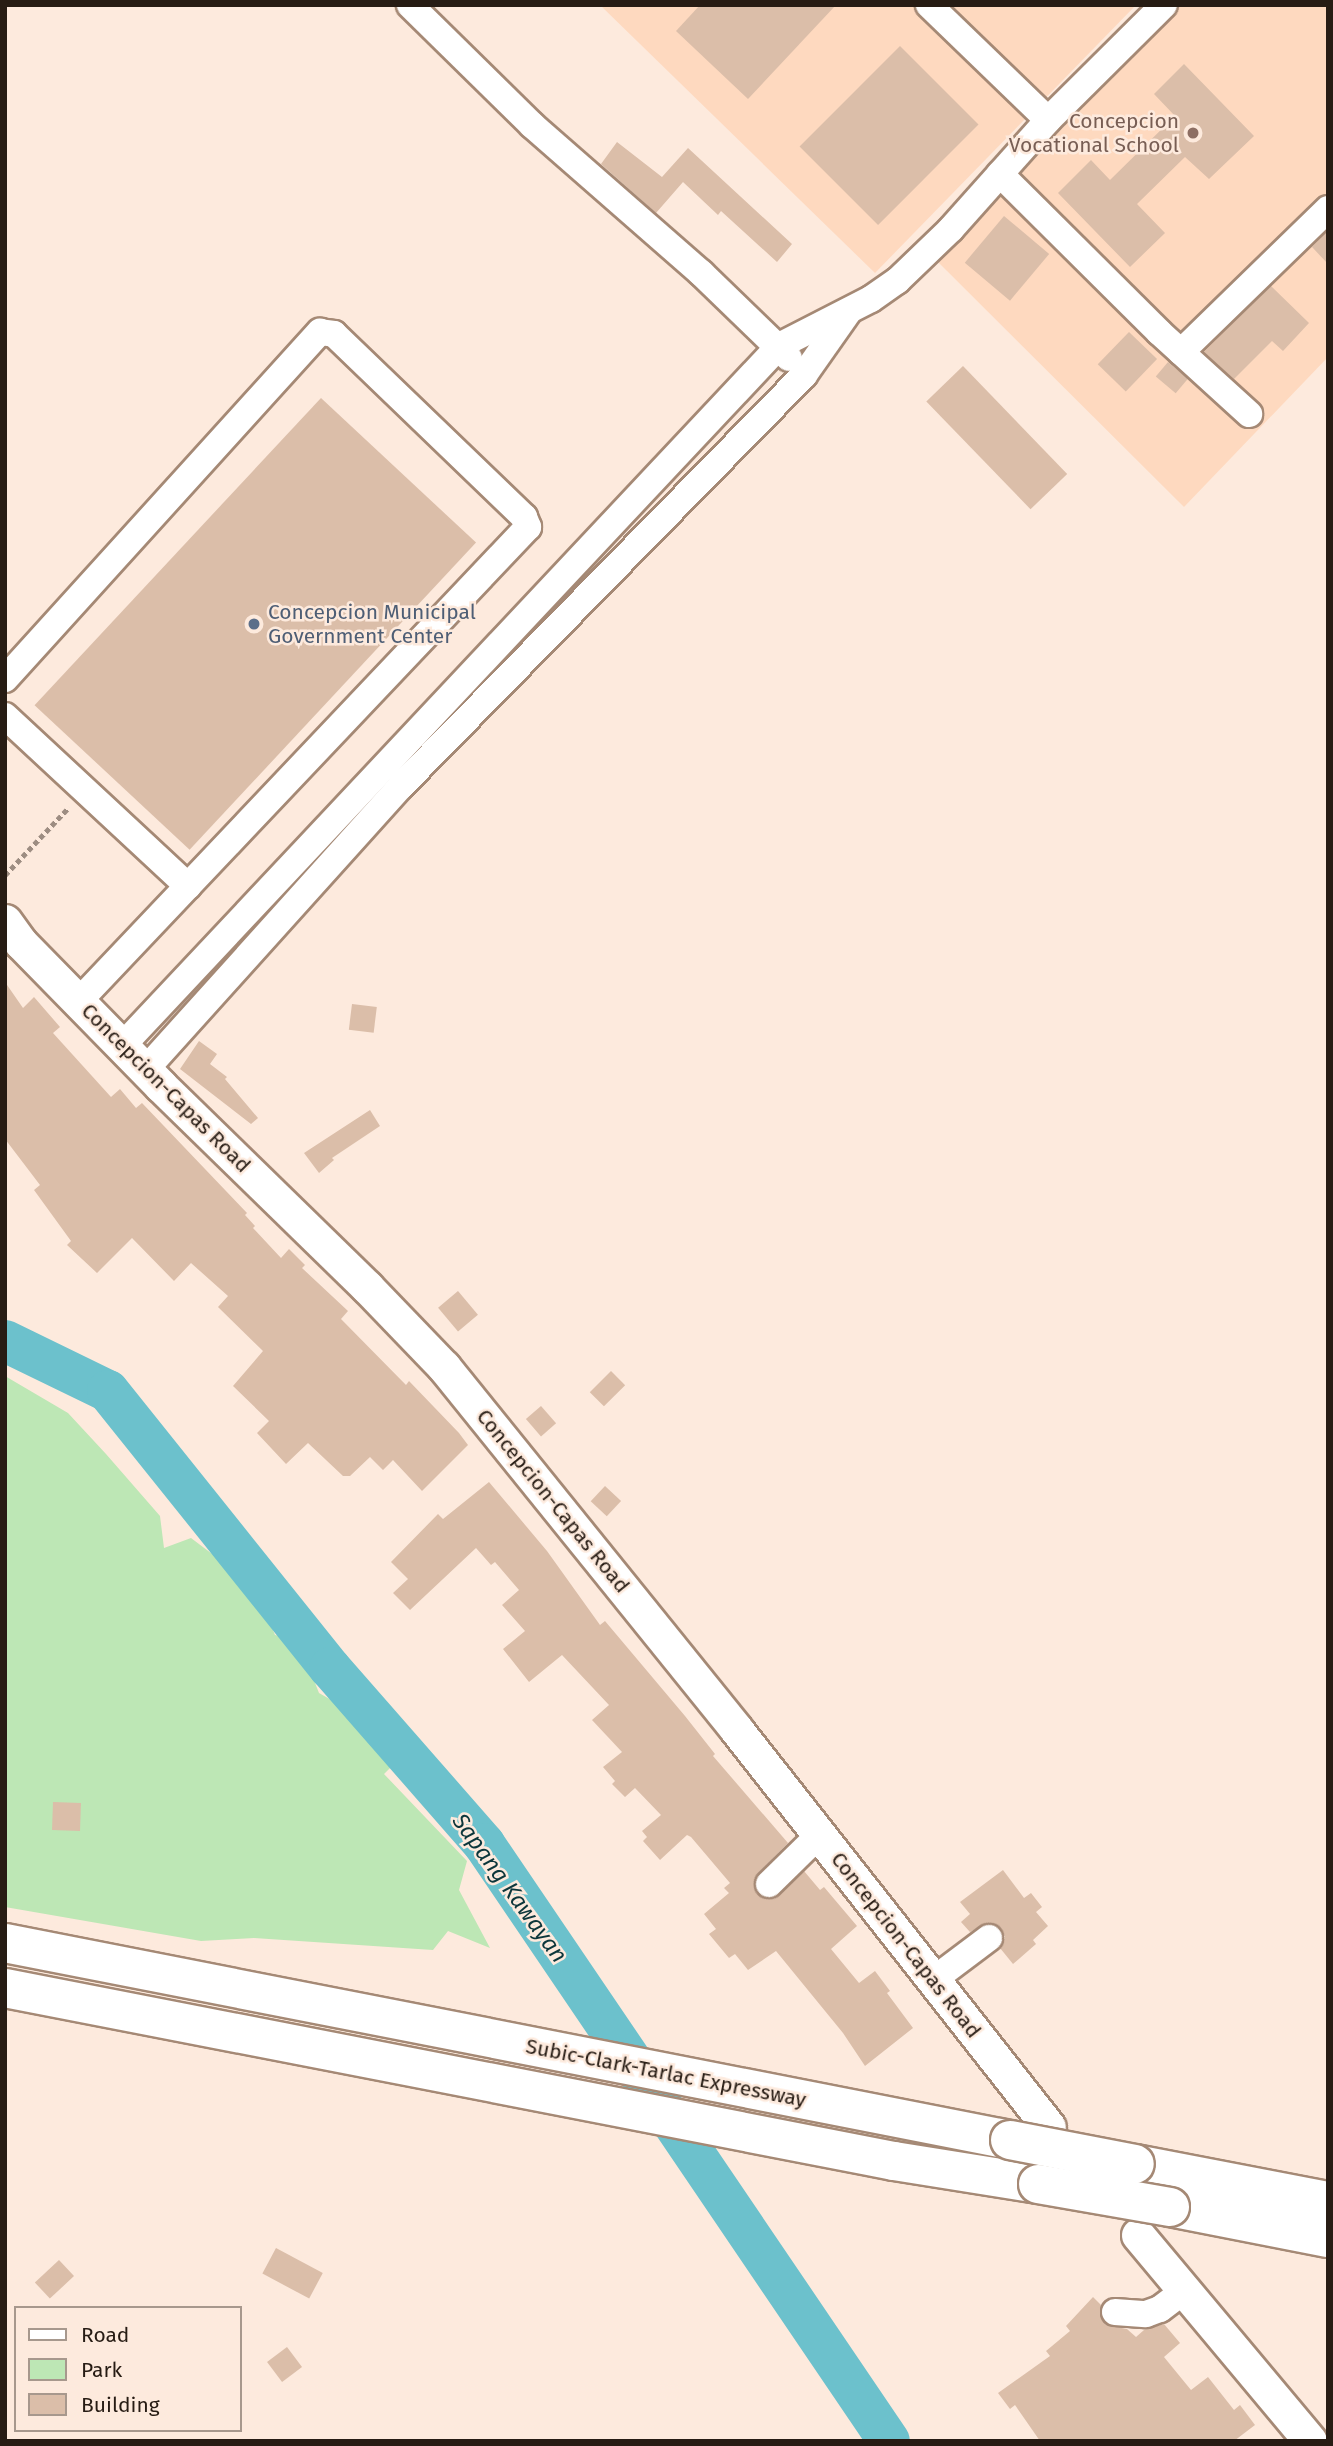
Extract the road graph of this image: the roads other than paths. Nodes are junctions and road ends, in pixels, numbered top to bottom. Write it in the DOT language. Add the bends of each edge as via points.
graph roads {
  1 [pos="410,5"];
  2 [pos="929,5"];
  3 [pos="1164,5"];
  4 [pos="1048,121"];
  5 [pos="1000,174"];
  6 [pos="1328,209"];
  7 [pos="852,307"];
  8 [pos="779,346"];
  9 [pos="1181,352"];
  10 [pos="804,374"];
  11 [pos="1249,414"];
  12 [pos="5,679"];
  13 [pos="5,716"];
  14 [pos="188,886"];
  15 [pos="5,921"];
  16 [pos="79,1001"];
  17 [pos="122,1046"];
  18 [pos="146,1069"];
  19 [pos="819,1835"];
  20 [pos="769,1884"];
  21 [pos="989,1938"];
  22 [pos="5,1943"];
  23 [pos="933,1980"];
  24 [pos="5,1989"];
  25 [pos="1049,2127"];
  26 [pos="1328,2201"];
  27 [pos="1138,2235"];
  28 [pos="1328,2238"];
  29 [pos="1184,2291"];
  30 [pos="1115,2312"];
  31 [pos="1310,2441"];
  1 -- 8 [label="street" via="531,125"];
  2 -- 4 [label="street"];
  3 -- 4 [label="street"];
  4 -- 5 [label="street"];
  5 -- 7 [label="street" via="897,281"];
  5 -- 9 [label="street"];
  6 -- 9 [label="street"];
  7 -- 8 [label="street"];
  7 -- 10 [label="street"];
  8 -- 10 [label="street"];
  8 -- 17 [label="street"];
  9 -- 11 [label="street"];
  10 -- 18 [label="street" via="401,786"];
  12 -- 14 [label="street" via="320,332 334,334 524,517 528,527"];
  13 -- 14 [label="street"];
  14 -- 16 [label="street"];
  15 -- 16 [label="main road, Concepcion-Capas Road"];
  16 -- 17 [label="main road, Concepcion-Capas Road"];
  17 -- 18 [label="main road, Concepcion-Capas Road"];
  18 -- 19 [label="main road, Concepcion-Capas Road" via="444,1367"];
  19 -- 20 [label="street"];
  19 -- 23 [label="main road, Concepcion-Capas Road"];
  21 -- 23 [label="street"];
  22 -- 26 [label="highway, Subic-Clark-Tarlac Expressway, bridge"];
  23 -- 25 [label="main road, Concepcion-Capas Road"];
  24 -- 28 [label="highway, Subic-Clark-Tarlac Expressway, bridge" via="894,2161"];
  27 -- 29 [label="main road"];
  29 -- 30 [label="street" via="1146,2314"];
  29 -- 31 [label="main road"];
}
